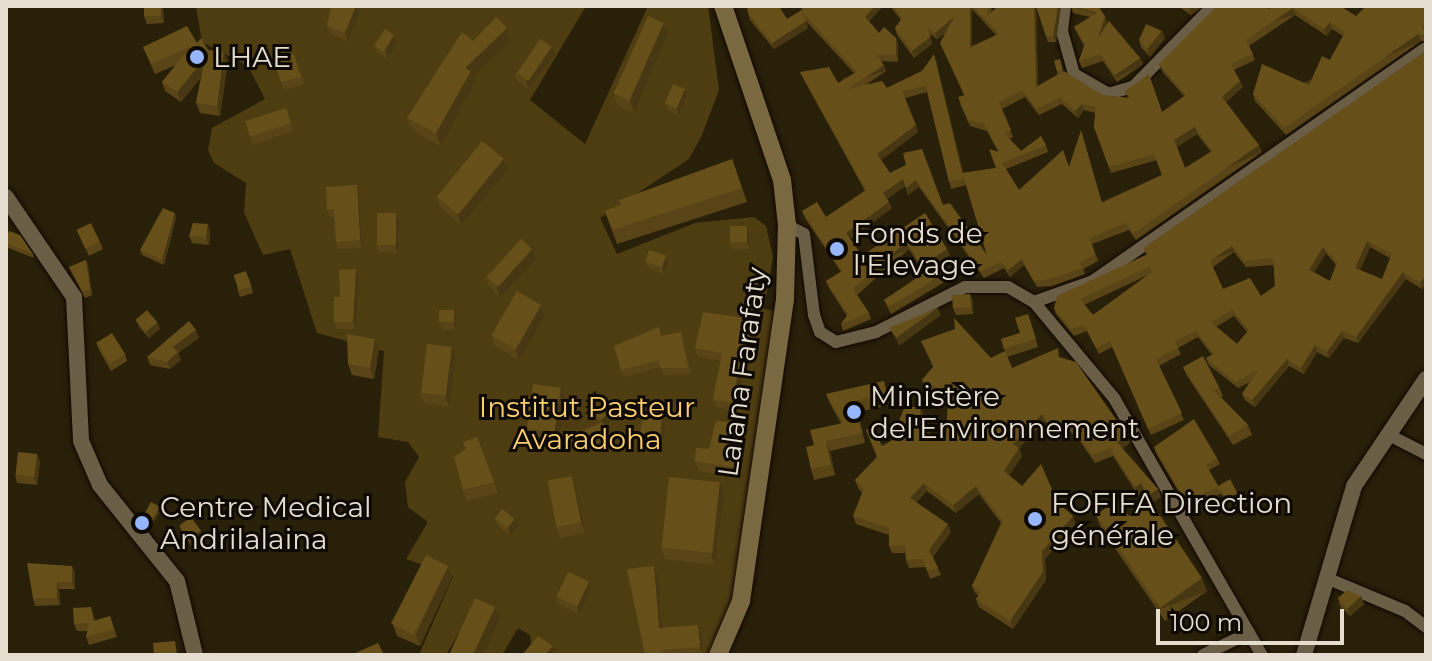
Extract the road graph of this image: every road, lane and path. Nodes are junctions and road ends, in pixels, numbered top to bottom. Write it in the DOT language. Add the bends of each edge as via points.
graph roads {
  1 [pos="723,6"];
  2 [pos="1065,6"];
  3 [pos="1213,6"];
  4 [pos="1426,48"];
  5 [pos="6,197"];
  6 [pos="787,225"];
  7 [pos="1034,302"];
  8 [pos="1426,379"];
  9 [pos="1389,435"];
  10 [pos="1426,454"];
  11 [pos="1331,580"];
  12 [pos="1426,627"];
  13 [pos="1249,633"];
  14 [pos="195,655"];
  15 [pos="718,655"];
  16 [pos="1203,655"];
  17 [pos="1262,655"];
  18 [pos="1304,655"];
  1 -- 6 [label="main road, Lalana Farafaty" via="782,180"];
  2 -- 3 [label="street" via="1062,31 1074,74 1108,94 1133,87"];
  4 -- 7 [label="street" via="1093,281"];
  5 -- 14 [label="street" via="74,297 81,441 100,485 177,581"];
  6 -- 7 [label="street" via="804,234 814,315 820,332 836,342 876,332 965,287 1008,287"];
  6 -- 15 [label="main road, Lalana Farafaty" via="785,299 741,601"];
  7 -- 13 [label="street" via="1107,387"];
  8 -- 9 [label="street"];
  9 -- 10 [label="street"];
  9 -- 11 [label="street" via="1354,486"];
  11 -- 12 [label="street" via="1405,611"];
  11 -- 18 [label="street"];
  13 -- 16 [label="street"];
  13 -- 17 [label="street"];
}
